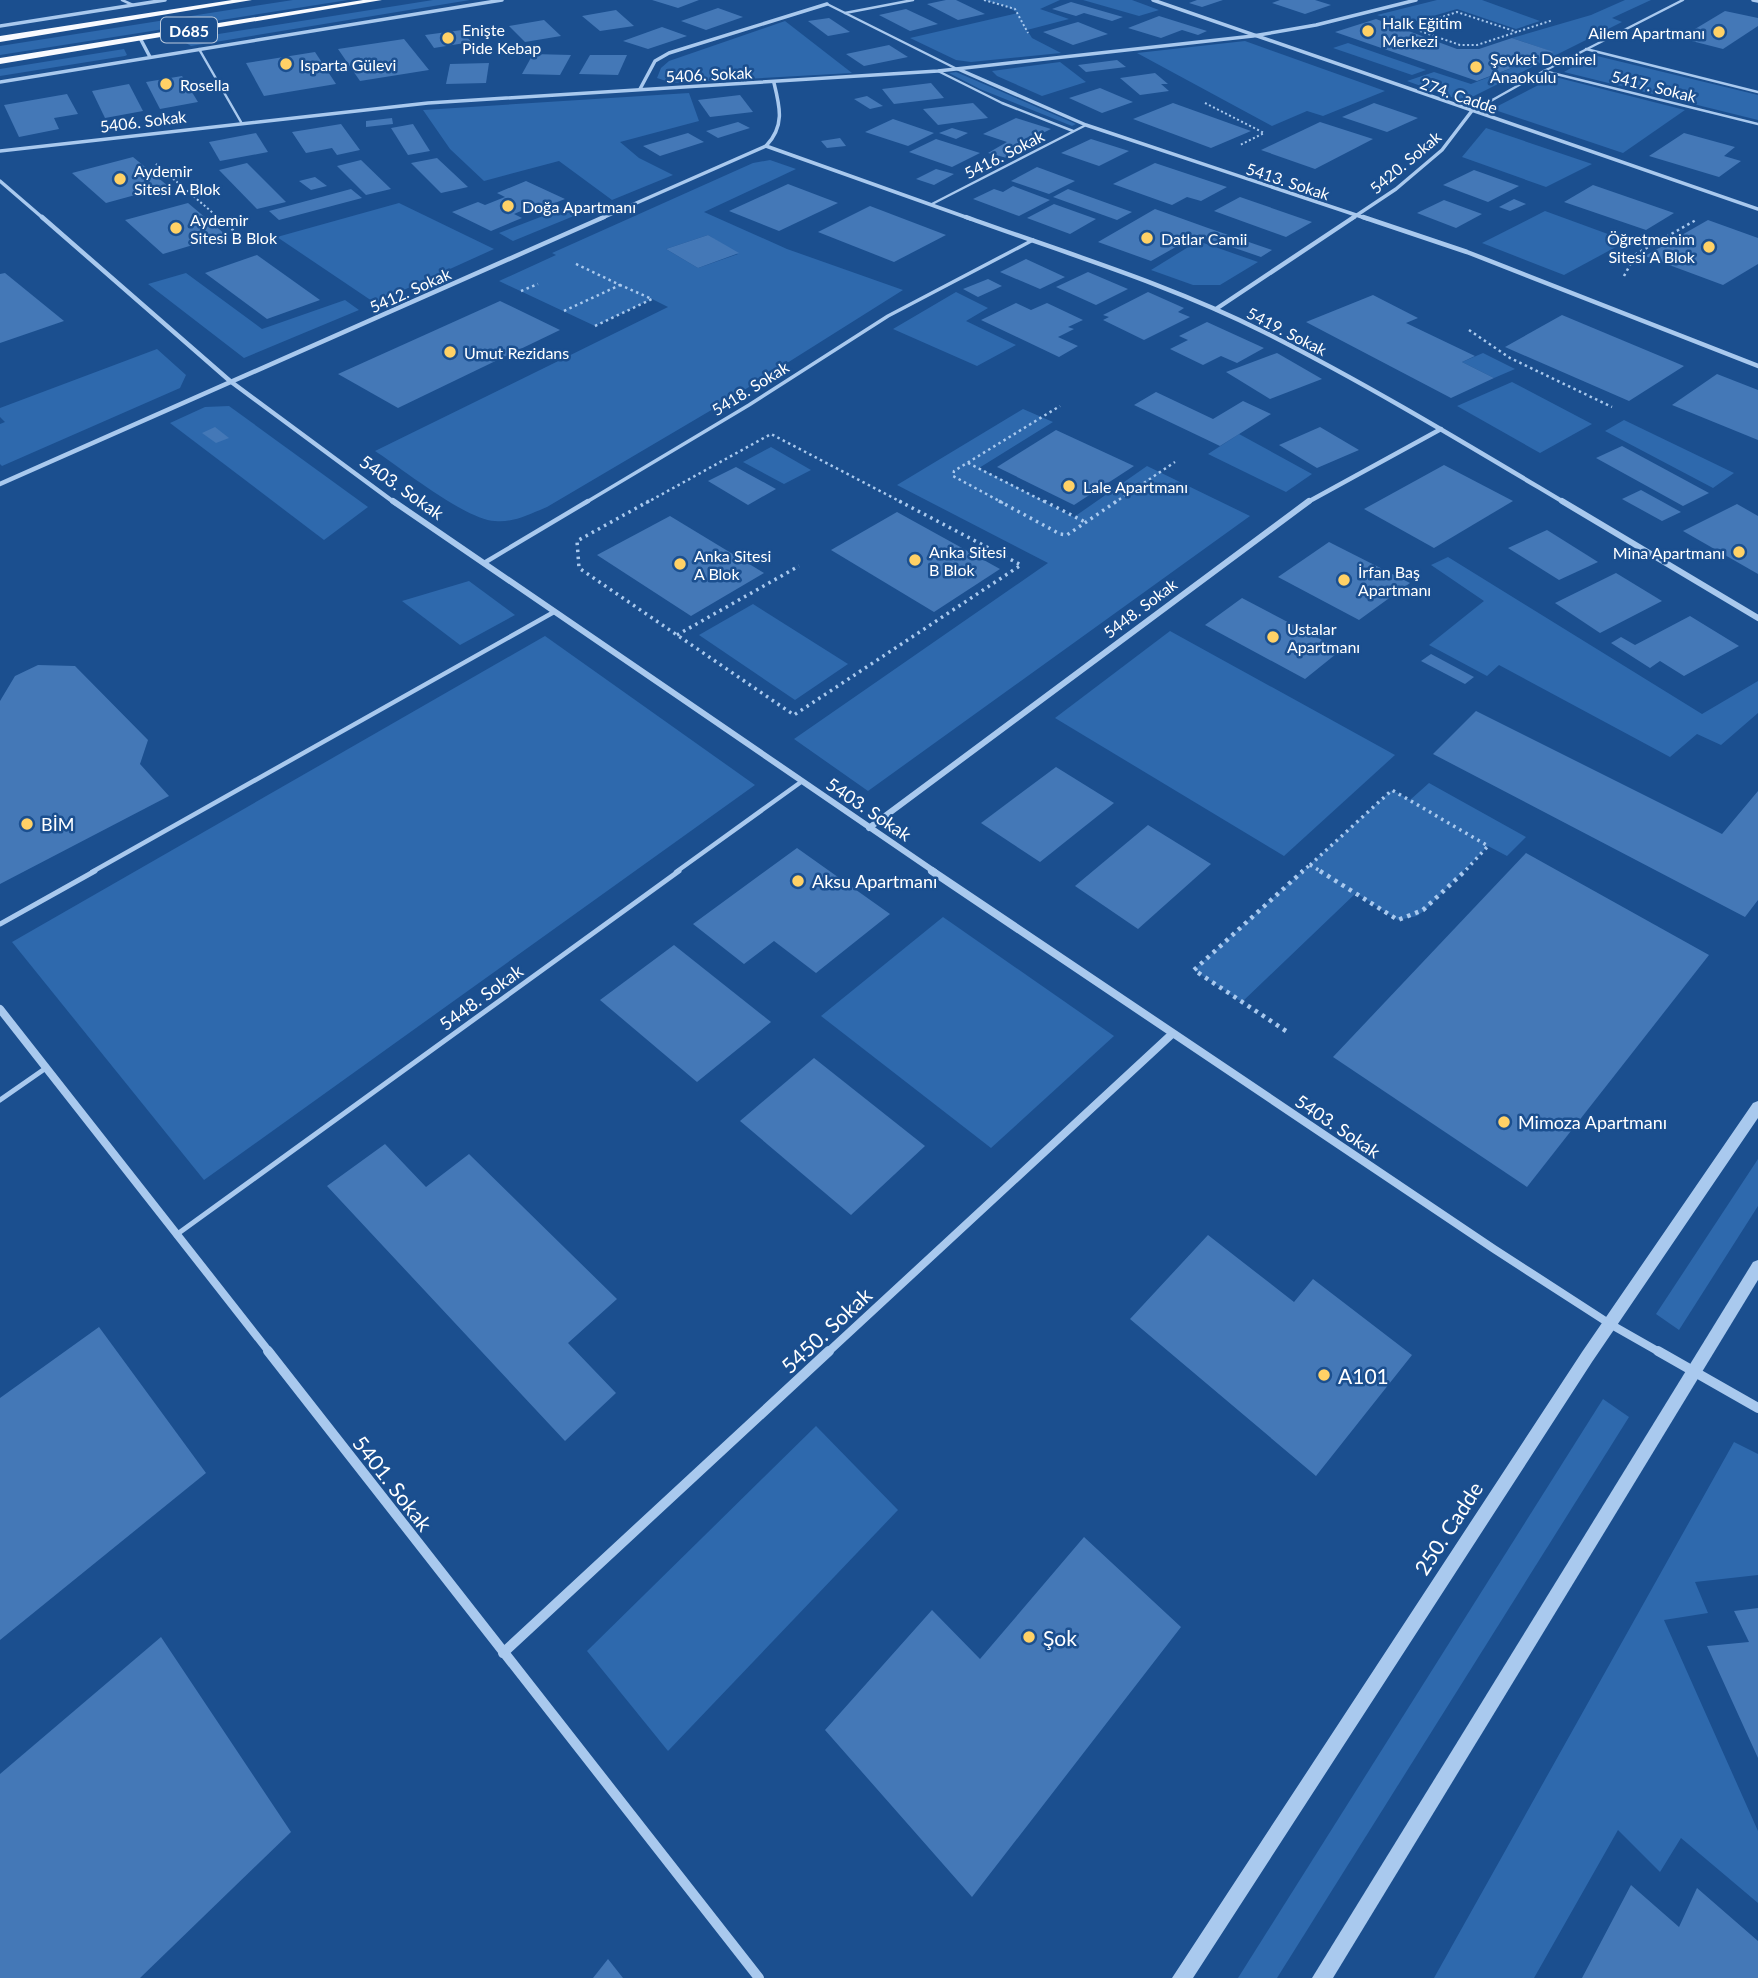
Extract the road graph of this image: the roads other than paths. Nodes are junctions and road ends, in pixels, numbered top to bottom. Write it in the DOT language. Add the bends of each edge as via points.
graph roads {
  1 [pos="122,0"];
  2 [pos="165,0"];
  3 [pos="174,0"];
  4 [pos="248,0"];
  5 [pos="378,0"];
  6 [pos="502,0"];
  7 [pos="819,0"];
  8 [pos="914,0"];
  9 [pos="1153,0"];
  10 [pos="1416,0"];
  11 [pos="1683,0"];
  12 [pos="1753,0"];
  13 [pos="1758,1"];
  14 [pos="827,4"];
  15 [pos="133,5"];
  16 [pos="845,13"];
  17 [pos="0,26"];
  18 [pos="1253,36"];
  19 [pos="140,38"];
  20 [pos="0,39"];
  21 [pos="199,49"];
  22 [pos="1586,49"];
  23 [pos="150,57"];
  24 [pos="0,61"];
  25 [pos="957,69"];
  26 [pos="937,71"];
  27 [pos="1544,71"];
  28 [pos="0,82"];
  29 [pos="774,83"];
  30 [pos="640,89"];
  31 [pos="1758,92"];
  32 [pos="1471,113"];
  33 [pos="241,122"];
  34 [pos="1086,124"];
  35 [pos="1758,124"];
  36 [pos="1073,131"];
  37 [pos="766,146"];
  38 [pos="0,150"];
  39 [pos="0,181"];
  40 [pos="932,204"];
  41 [pos="1758,209"];
  42 [pos="1358,216"];
  43 [pos="1033,240"];
  44 [pos="1216,309"];
  45 [pos="1758,366"];
  46 [pos="230,381"];
  47 [pos="1440,429"];
  48 [pos="0,484"];
  49 [pos="484,563"];
  50 [pos="554,612"];
  51 [pos="1758,618"];
  52 [pos="801,782"];
  53 [pos="869,828"];
  54 [pos="0,924"];
  55 [pos="0,1009"];
  56 [pos="1172,1034"];
  57 [pos="46,1068"];
  58 [pos="0,1100"];
  59 [pos="1758,1107"];
  60 [pos="176,1236"];
  61 [pos="1758,1267"];
  62 [pos="1611,1324"];
  63 [pos="1694,1371"];
  64 [pos="1758,1408"];
  65 [pos="503,1653"];
  66 [pos="759,1978"];
  67 [pos="1182,1978"];
  68 [pos="1322,1978"];
  1 -- 15 [label="lane"];
  2 -- 15 [label="street"];
  3 -- 15 [label="highway"];
  4 -- 20 [label="highway, D685"];
  5 -- 19 [label="highway, D685"];
  6 -- 21 [label="street"];
  7 -- 14 [label="street, 5413. Sokak"];
  8 -- 16 [label="lane"];
  9 -- 18 [label="street, 274. Cadde"];
  10 -- 18 [label="street, 5406. Sokak"];
  11 -- 22 [label="lane, 5420. Sokak"];
  12 -- 13 [label="street"];
  14 -- 16 [label="lane, 5413. Sokak"];
  14 -- 30 [label="street" via="669,53 655,61"];
  15 -- 17 [label="street"];
  16 -- 25 [label="lane, 5413. Sokak"];
  18 -- 25 [label="street, 5406. Sokak"];
  18 -- 32 [label="street, 274. Cadde"];
  19 -- 23 [label="street"];
  19 -- 24 [label="highway, D685"];
  21 -- 23 [label="street"];
  21 -- 33 [label="lane"];
  22 -- 27 [label="lane, 5420. Sokak"];
  22 -- 31 [label="lane"];
  23 -- 28 [label="street"];
  25 -- 26 [label="street, 5406. Sokak"];
  25 -- 34 [label="street, 5413. Sokak"];
  26 -- 29 [label="street, 5406. Sokak"];
  26 -- 36 [label="lane"];
  27 -- 32 [label="lane, 5420. Sokak"];
  27 -- 35 [label="lane, 5417. Sokak"];
  29 -- 30 [label="street, 5406. Sokak"];
  29 -- 37 [label="street" via="781,127"];
  30 -- 33 [label="street, 5406. Sokak" via="428,103"];
  32 -- 41 [label="street, 274. Cadde"];
  32 -- 42 [label="street, 5420. Sokak" via="1422,169"];
  33 -- 38 [label="street, 5406. Sokak"];
  34 -- 36 [label="lane, 5416. Sokak"];
  34 -- 42 [label="street, 5413. Sokak"];
  36 -- 40 [label="lane, 5416. Sokak"];
  37 -- 40 [label="street, 5419. Sokak"];
  37 -- 46 [label="street, 5412. Sokak"];
  39 -- 46 [label="street, 5403. Sokak"];
  40 -- 43 [label="street, 5419. Sokak"];
  42 -- 44 [label="street, 5420. Sokak"];
  42 -- 45 [label="street, 5413. Sokak" via="1467,252"];
  43 -- 44 [label="street, 5419. Sokak"];
  43 -- 49 [label="lane, 5418. Sokak" via="888,316"];
  44 -- 47 [label="street, 5419. Sokak"];
  46 -- 48 [label="street, 5412. Sokak"];
  46 -- 49 [label="street, 5403. Sokak"];
  47 -- 51 [label="street, 5419. Sokak"];
  47 -- 53 [label="street, 5448. Sokak" via="1290,513"];
  49 -- 50 [label="street, 5403. Sokak"];
  50 -- 52 [label="street, 5403. Sokak"];
  50 -- 54 [label="lane"];
  52 -- 53 [label="street, 5403. Sokak"];
  52 -- 60 [label="lane, 5448. Sokak"];
  53 -- 56 [label="street, 5403. Sokak"];
  55 -- 57 [label="street, 5401. Sokak"];
  56 -- 62 [label="street, 5403. Sokak"];
  56 -- 65 [label="street, 5450. Sokak"];
  57 -- 58 [label="lane"];
  57 -- 60 [label="street, 5401. Sokak"];
  59 -- 62 [label="street, 250. Cadde"];
  60 -- 65 [label="street, 5401. Sokak"];
  61 -- 63 [label="street"];
  62 -- 63 [label="street, 5403. Sokak"];
  62 -- 67 [label="street, 250. Cadde"];
  63 -- 64 [label="street, 5403. Sokak"];
  63 -- 68 [label="street"];
  65 -- 66 [label="street, 5401. Sokak"];
}
